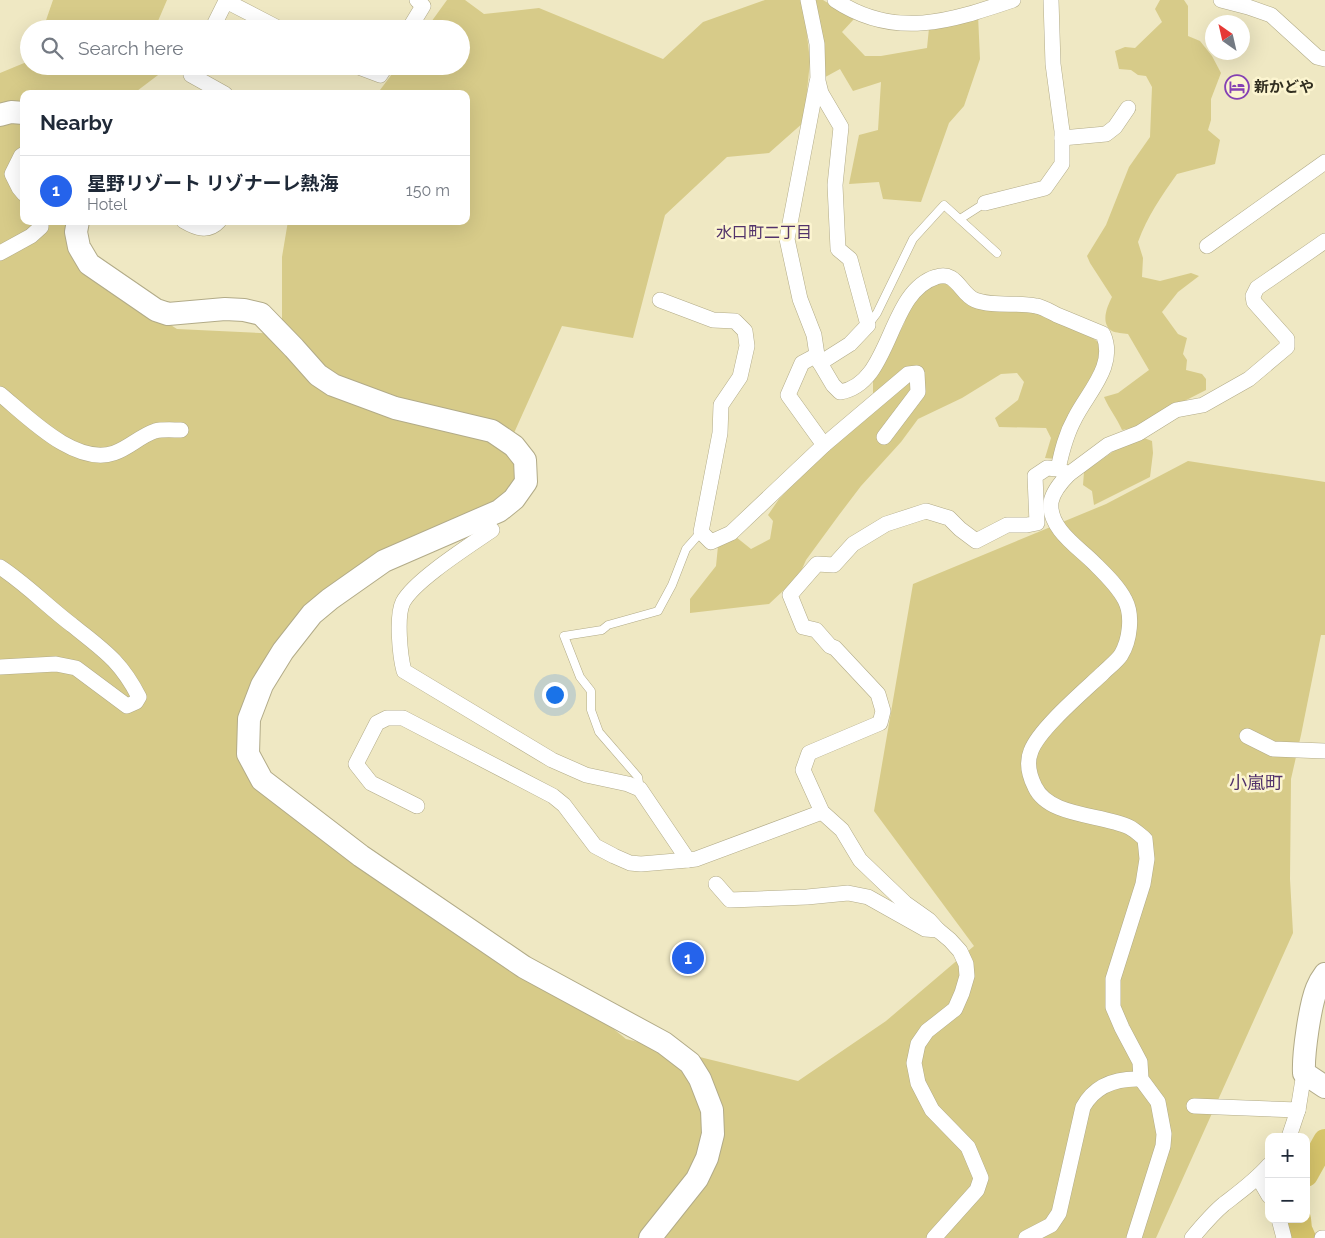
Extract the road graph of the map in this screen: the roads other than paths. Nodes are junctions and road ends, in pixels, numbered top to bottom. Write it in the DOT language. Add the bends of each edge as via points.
graph roads {
  1 [pos="417,0"];
  2 [pos="808,0"];
  3 [pos="835,0"];
  4 [pos="1013,0"];
  5 [pos="1051,0"];
  6 [pos="1221,0"];
  7 [pos="1249,3"];
  8 [pos="217,20"];
  9 [pos="262,20"];
  10 [pos="414,20"];
  11 [pos="1325,60"];
  12 [pos="193,75"];
  13 [pos="818,81"];
  14 [pos="219,90"];
  15 [pos="1128,108"];
  16 [pos="20,113"];
  17 [pos="0,116"];
  18 [pos="1062,138"];
  19 [pos="20,158"];
  20 [pos="1325,162"];
  21 [pos="20,190"];
  22 [pos="985,202"];
  23 [pos="960,219"];
  24 [pos="41,225"];
  25 [pos="77,225"];
  26 [pos="191,225"];
  27 [pos="213,225"];
  28 [pos="1325,240"];
  29 [pos="1207,246"];
  30 [pos="998,252"];
  31 [pos="0,253"];
  32 [pos="660,300"];
  33 [pos="868,325"];
  34 [pos="818,359"];
  35 [pos="0,394"];
  36 [pos="181,430"];
  37 [pos="884,437"];
  38 [pos="824,445"];
  39 [pos="1063,471"];
  40 [pos="492,530"];
  41 [pos="702,532"];
  42 [pos="0,568"];
  43 [pos="0,667"];
  44 [pos="1247,736"];
  45 [pos="1325,751"];
  46 [pos="640,789"];
  47 [pos="417,806"];
  48 [pos="822,812"];
  49 [pos="688,860"];
  50 [pos="716,884"];
  51 [pos="938,930"];
  52 [pos="1325,974"];
  53 [pos="1304,1073"];
  54 [pos="1141,1079"];
  55 [pos="1325,1087"];
  56 [pos="1194,1106"];
  57 [pos="1298,1110"];
  58 [pos="1290,1133"];
  59 [pos="1265,1170"];
  60 [pos="1258,1178"];
  61 [pos="1265,1189"];
  62 [pos="1280,1223"];
  63 [pos="650,1238"];
  64 [pos="934,1238"];
  65 [pos="1026,1238"];
  66 [pos="1134,1238"];
  67 [pos="1192,1238"];
  68 [pos="1284,1238"];
  1 -- 10 [label="street" via="423,6"];
  2 -- 13 [label="street" via="817,44"];
  3 -- 4 [label="street" via="851,11 912,24 963,17"];
  5 -- 18 [label="street" via="1053,64"];
  6 -- 7 [label="street"];
  7 -- 11 [label="street" via="1271,16 1317,57"];
  8 -- 9 [label="street" via="226,2"];
  12 -- 14 [label="street"];
  13 -- 33 [label="street" via="841,127 835,185 838,249 850,259"];
  13 -- 34 [label="street" via="787,238 800,299 814,335"];
  15 -- 18 [label="street" via="1106,134"];
  16 -- 17 [label="street"];
  18 -- 22 [label="street" via="1062,164 1045,188"];
  19 -- 21 [label="street" via="12,174"];
  20 -- 29 [label="street"];
  22 -- 23 [label="lane"];
  23 -- 30 [label="lane"];
  23 -- 33 [label="lane" via="944,205 913,239"];
  24 -- 31 [label="street" via="31,236"];
  25 -- 63 [label="street" via="79,247 89,264 156,310 168,314 225,309 261,314 318,376 333,385 395,408 492,431 514,446 525,460 526,482 514,499 499,511 384,561 312,614 262,685 249,719 248,754 262,780 361,856 524,967 664,1043 690,1063 712,1110 713,1134 697,1179"];
  26 -- 27 [label="street" via="198,229"];
  28 -- 39 [label="street" via="1257,288 1253,296 1254,302 1287,339 1287,347 1249,379 1203,405 1176,410 1139,433 1108,445"];
  32 -- 41 [label="street" via="713,320 735,321 744,331 747,346 740,377 721,405 720,433"];
  33 -- 34 [label="street" via="850,344"];
  34 -- 38 [label="street" via="802,363 788,395"];
  34 -- 39 [label="street" via="840,392 849,391 861,383 877,362 915,289 937,276 950,276 959,283 966,296 977,301 1037,306 1103,334 1107,344 1106,359 1101,375 1063,443"];
  35 -- 36 [label="street" via="58,441 78,451 114,454 156,431"];
  37 -- 38 [label="street" via="918,392 917,373 908,374"];
  38 -- 41 [label="street" via="731,533 711,542"];
  39 -- 48 [label="street" via="1047,468 1035,476 1037,523 1007,525 976,541 949,518 926,511 900,518 853,544 834,565 817,564 790,595 803,627 816,630 860,674 878,694 883,711 880,723 809,753 803,770"];
  39 -- 54 [label="street" via="1051,504 1055,523 1114,584 1125,601 1130,620 1128,637 1121,655 1040,734 1030,751 1028,768 1035,789 1052,806 1129,827 1145,839 1147,859 1143,884 1114,979 1114,1007 1140,1062"];
  40 -- 46 [label="street" via="422,581 402,603 400,654 404,670 552,760 586,775"];
  41 -- 46 [label="lane" via="686,549 658,611 608,625 602,630 564,636 580,677 591,690 591,710 599,732 638,777"];
  42 -- 43 [label="street" via="20,580 111,657 132,682 139,697 127,706 76,668 56,664"];
  44 -- 45 [label="street" via="1272,749"];
  46 -- 49 [label="street"];
  47 -- 49 [label="street" via="371,783 356,764 377,723 387,718 403,718 554,796 595,846 614,856 641,864"];
  48 -- 49 [label="street"];
  48 -- 51 [label="street" via="842,830 860,860"];
  50 -- 51 [label="street" via="730,900 848,893 868,897 925,929"];
  51 -- 64 [label="street" via="960,951 967,976 955,1009 927,1031 918,1044 914,1063 918,1083 932,1110 968,1147 981,1178 977,1190"];
  52 -- 53 [label="street" via="1313,1004 1303,1061"];
  53 -- 55 [label="street"];
  53 -- 57 [label="street"];
  54 -- 65 [label="street" via="1128,1078 1102,1086 1090,1095 1083,1107 1059,1213 1051,1225"];
  54 -- 66 [label="street" via="1158,1102 1164,1134"];
  56 -- 57 [label="street"];
  57 -- 58 [label="street"];
  59 -- 60 [label="street"];
  60 -- 61 [label="street"];
  60 -- 67 [label="street" via="1213,1214"];
  62 -- 68 [label="street"];
}
